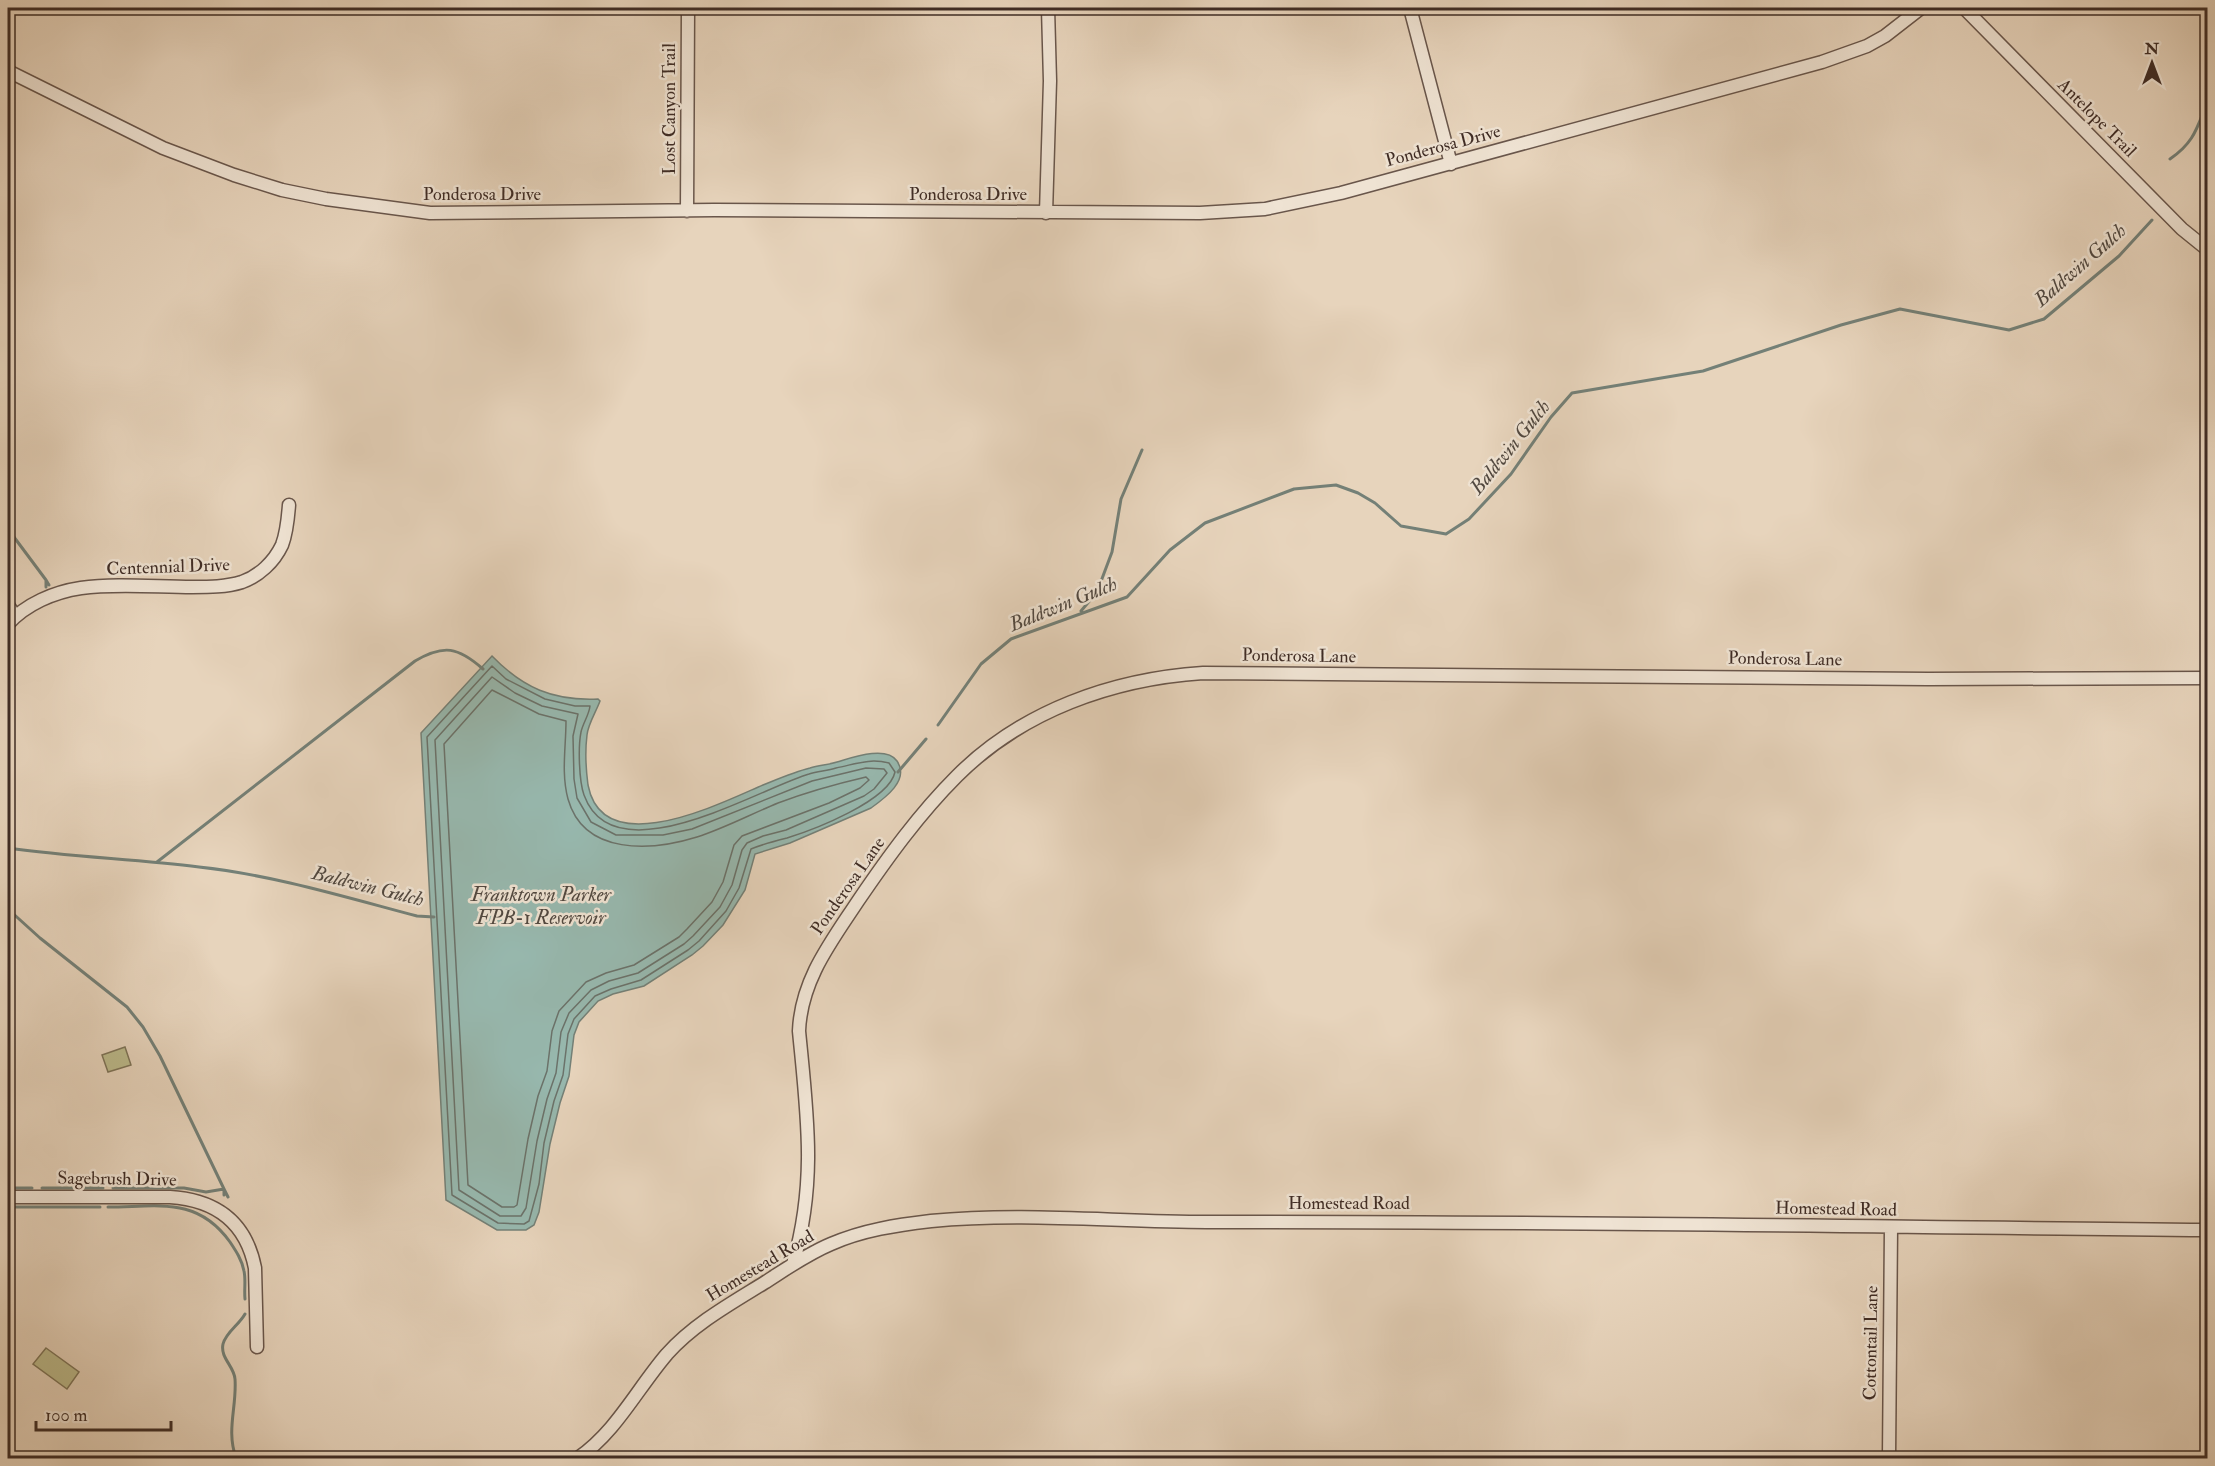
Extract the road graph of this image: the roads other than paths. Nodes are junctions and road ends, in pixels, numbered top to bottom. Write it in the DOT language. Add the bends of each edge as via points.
graph roads {
  1 [pos="688,8"];
  2 [pos="1048,8"];
  3 [pos="1410,8"];
  4 [pos="1921,8"];
  5 [pos="1964,8"];
  6 [pos="8,71"];
  7 [pos="1451,164"];
  8 [pos="687,211"];
  9 [pos="1046,213"];
  10 [pos="2208,250"];
  11 [pos="289,505"];
  12 [pos="8,605"];
  13 [pos="11,620"];
  14 [pos="2208,678"];
  15 [pos="8,1197"];
  16 [pos="1891,1228"];
  17 [pos="2208,1230"];
  18 [pos="793,1263"];
  19 [pos="257,1347"];
  20 [pos="578,1458"];
  21 [pos="1889,1458"];
  1 -- 8 [label="street, Lost Canyon Trail"];
  2 -- 9 [label="street"];
  3 -- 7 [label="street"];
  4 -- 7 [label="street, Ponderosa Drive" via="1885,36 1844,55"];
  5 -- 10 [label="street, Antelope Trail" via="2182,229"];
  6 -- 8 [label="street, Ponderosa Drive" via="180,156 303,195 430,213"];
  7 -- 9 [label="street, Ponderosa Drive" via="1265,209"];
  8 -- 9 [label="street, Ponderosa Drive"];
  11 -- 13 [label="street, Centennial Drive" via="286,535 276,556 261,571 241,582 219,586 82,588 49,597"];
  12 -- 13 [label="street"];
  14 -- 18 [label="street, Ponderosa Lane" via="1203,673 1141,680 1074,700 1011,733 957,776 898,846 808,982 799,1031 810,1163 807,1206"];
  15 -- 19 [label="street, Sagebrush Drive" via="170,1197 212,1206 238,1227 253,1257"];
  16 -- 17 [label="street, Homestead Road"];
  16 -- 18 [label="street, Homestead Road" via="967,1218 874,1230 829,1244"];
  16 -- 21 [label="street, Cottontail Lane"];
  18 -- 20 [label="street, Homestead Road" via="690,1332 666,1355 611,1429"];
}
